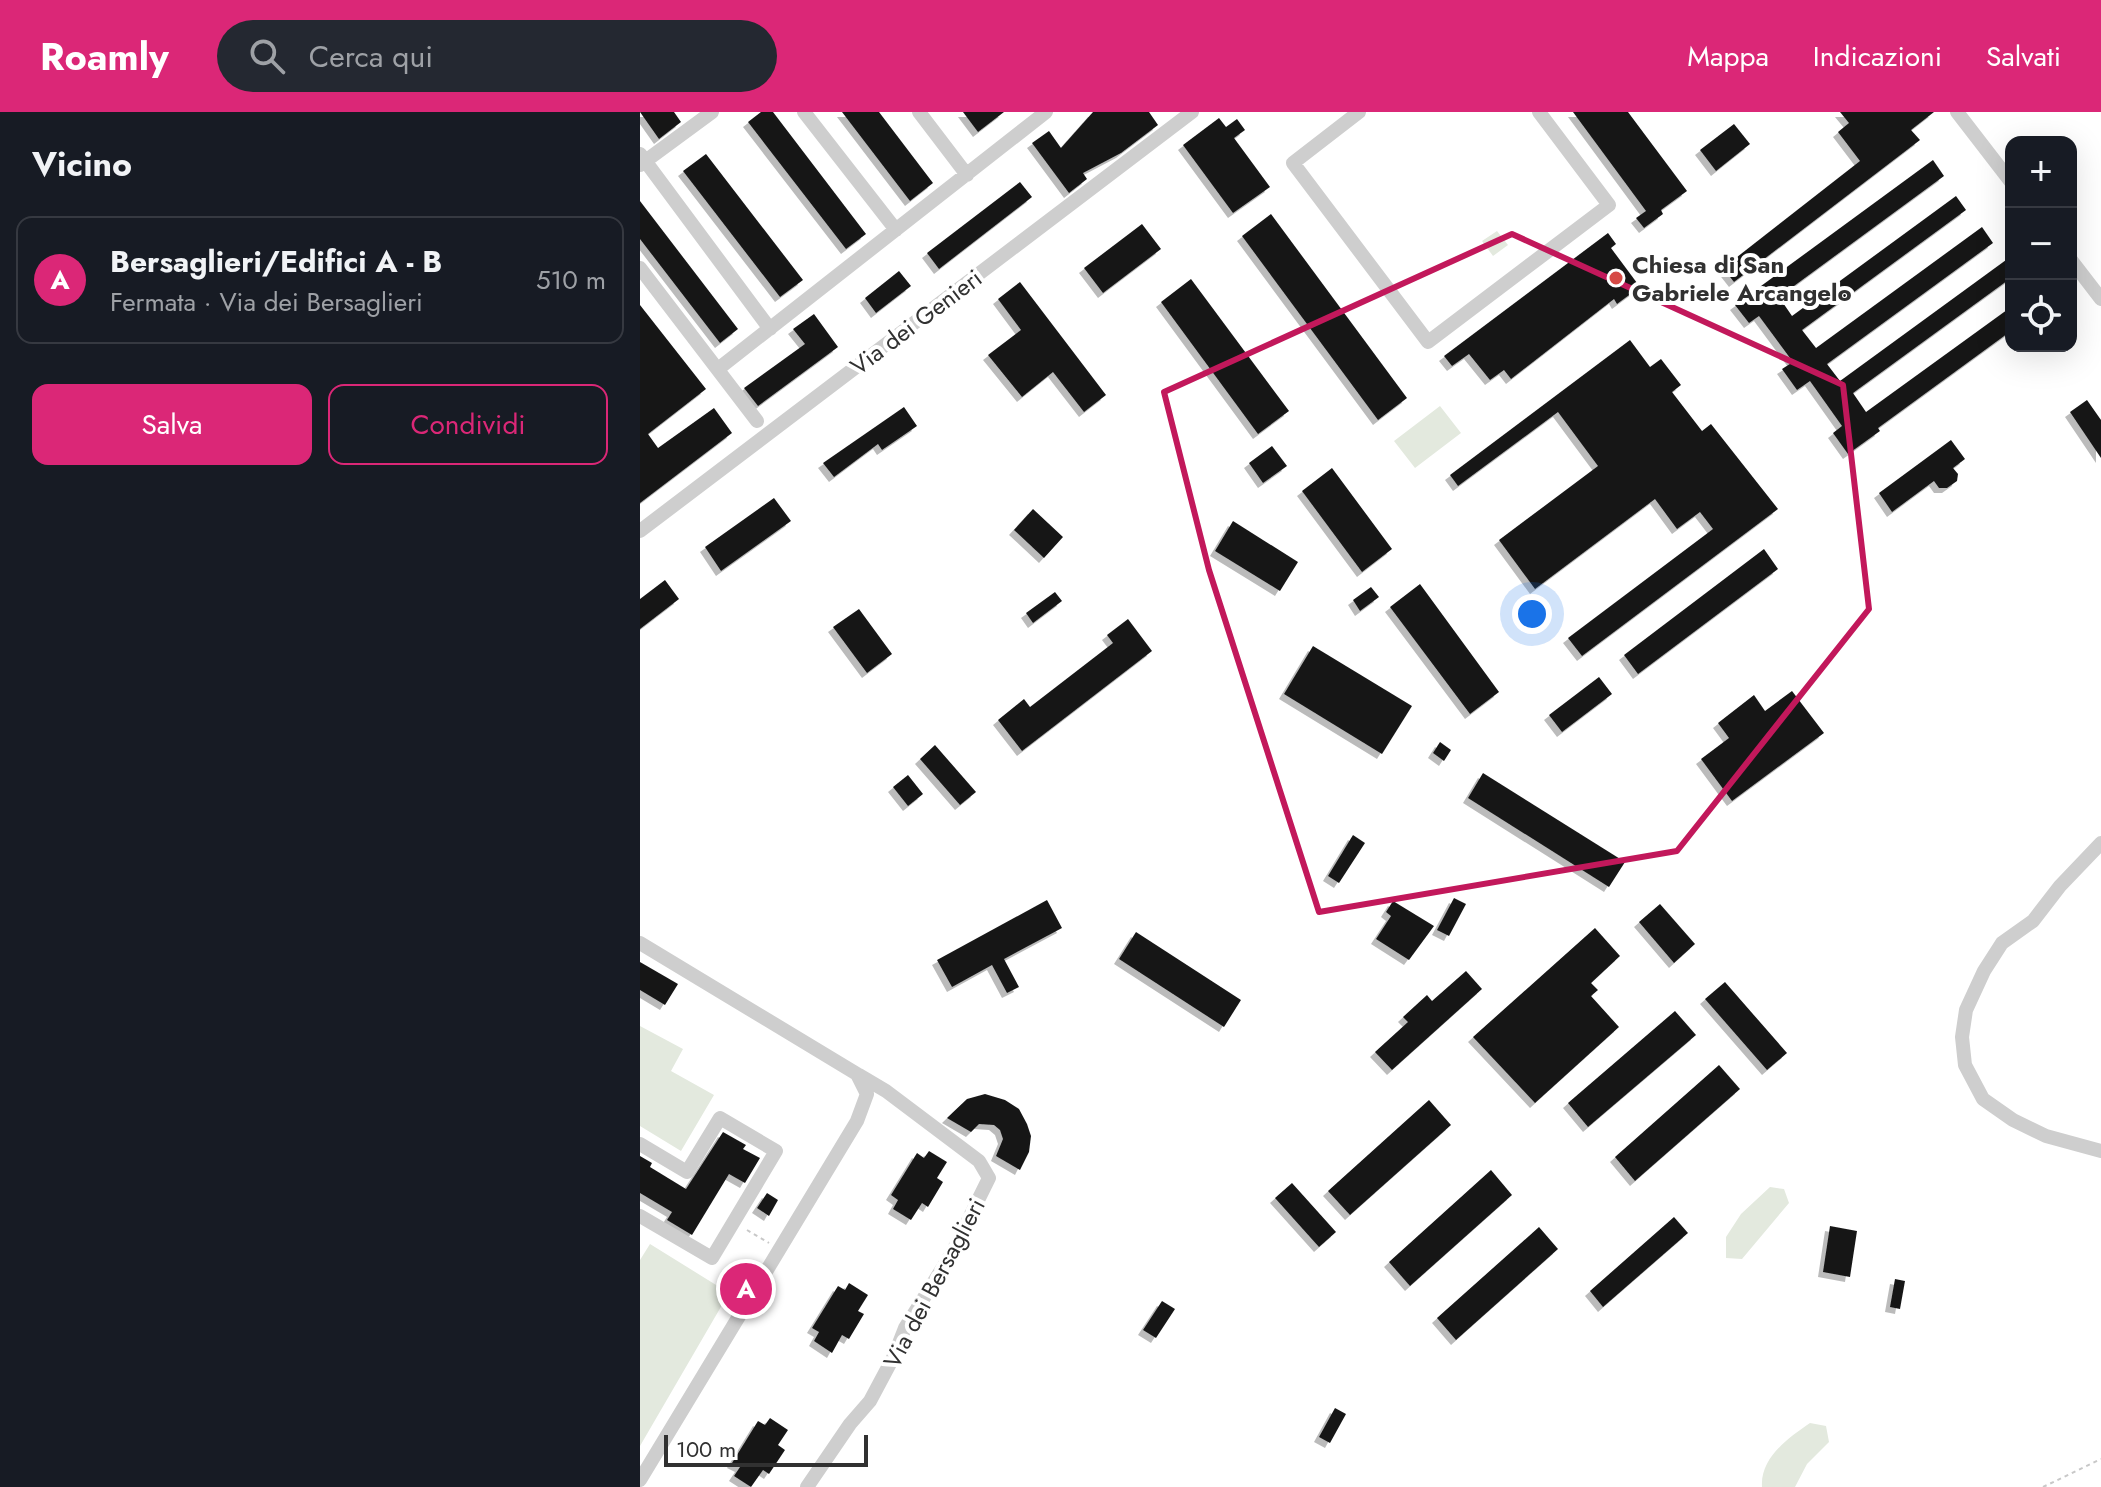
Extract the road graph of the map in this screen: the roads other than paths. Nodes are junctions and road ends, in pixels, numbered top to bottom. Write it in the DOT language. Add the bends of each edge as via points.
graph roads {
  1 [pos="712,112"];
  2 [pos="804,112"];
  3 [pos="919,112"];
  4 [pos="1192,112"];
  5 [pos="1359,112"];
  6 [pos="1539,112"];
  7 [pos="1957,112"];
  8 [pos="1044,113"];
  9 [pos="642,160"];
  10 [pos="2005,174"];
  11 [pos="967,175"];
  12 [pos="896,230"];
  13 [pos="640,268"];
  14 [pos="2077,268"];
  15 [pos="2101,299"];
  16 [pos="770,329"];
  17 [pos="718,369"];
  18 [pos="757,421"];
  19 [pos="640,531"];
  20 [pos="2101,843"];
  21 [pos="640,943"];
  22 [pos="857,1074"];
  23 [pos="640,1144"];
  24 [pos="2101,1151"];
  25 [pos="640,1216"];
  26 [pos="640,1480"];
  27 [pos="807,1487"];
  1 -- 9 [label="street"];
  2 -- 12 [label="street"];
  3 -- 11 [label="street"];
  4 -- 19 [label="street, Via dei Genieri"];
  5 -- 6 [label="street" via="1293,163 1428,342 1609,205"];
  7 -- 10 [label="street"];
  8 -- 11 [label="street"];
  9 -- 16 [label="street"];
  11 -- 12 [label="street"];
  12 -- 16 [label="street"];
  13 -- 17 [label="street"];
  14 -- 15 [label="street"];
  16 -- 17 [label="street"];
  17 -- 18 [label="street"];
  20 -- 24 [label="street" via="2033,921 2002,943 1966,1010 1962,1037 1965,1065 1983,1099 2046,1136"];
  21 -- 22 [label="street, Via dei Bersaglieri"];
  22 -- 26 [label="street" via="867,1094 857,1121"];
  22 -- 27 [label="street, Via dei Bersaglieri" via="979,1161 989,1178 870,1401"];
  23 -- 25 [label="street" via="687,1172 720,1118 776,1151 712,1258"];
}
